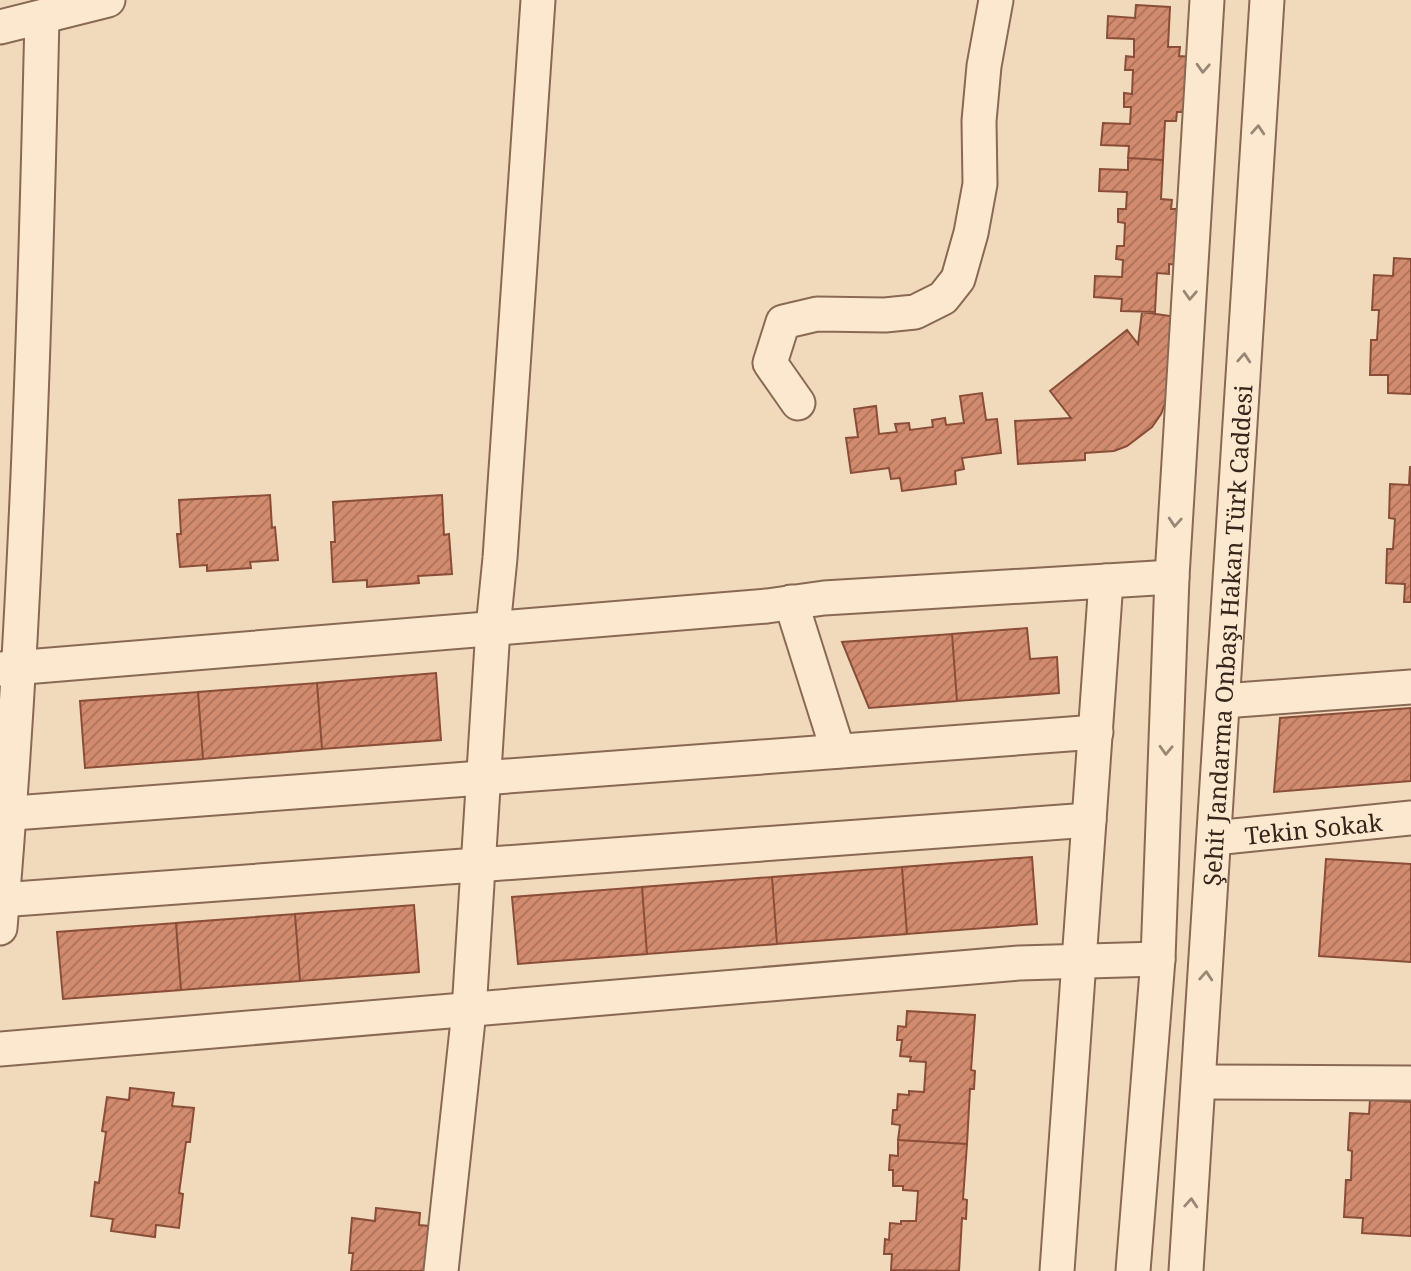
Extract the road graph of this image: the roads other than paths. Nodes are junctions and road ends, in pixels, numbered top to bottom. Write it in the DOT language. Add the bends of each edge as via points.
graph roads {
  1 [pos="108,0"];
  2 [pos="538,0"];
  3 [pos="996,0"];
  4 [pos="1207,0"];
  5 [pos="1267,0"];
  6 [pos="42,18"];
  7 [pos="0,27"];
  8 [pos="798,402"];
  9 [pos="1172,577"];
  10 [pos="1106,581"];
  11 [pos="791,603"];
  12 [pos="493,628"];
  13 [pos="10,668"];
  14 [pos="1411,687"];
  15 [pos="1223,701"];
  16 [pos="1096,732"];
  17 [pos="838,751"];
  18 [pos="484,778"];
  19 [pos="4,813"];
  20 [pos="1411,818"];
  21 [pos="1090,820"];
  22 [pos="1214,838"];
  23 [pos="477,865"];
  24 [pos="1,910"];
  25 [pos="1158,959"];
  26 [pos="1080,961"];
  27 [pos="469,1011"];
  28 [pos="0,1049"];
  29 [pos="1199,1082"];
  30 [pos="1411,1083"];
  31 [pos="441,1271"];
  32 [pos="1057,1271"];
  33 [pos="1133,1271"];
  34 [pos="1186,1271"];
  1 -- 6 [label="street"];
  2 -- 12 [label="street"];
  3 -- 8 [label="street" via="984,66 979,184 958,279 943,298 915,312 817,314 783,322 770,363"];
  4 -- 9 [label="street, Şehit Jandarma Onbaşı Hakan Türk Caddesi, one-way"];
  15 -- 5 [label="street, Şehit Jandarma Onbaşı Hakan Türk Caddesi, one-way"];
  6 -- 7 [label="street"];
  6 -- 13 [label="street" via="36,264"];
  9 -- 10 [label="street"];
  9 -- 25 [label="street, Şehit Jandarma Onbaşı Hakan Türk Caddesi, one-way"];
  10 -- 11 [label="street"];
  10 -- 16 [label="street"];
  11 -- 12 [label="street"];
  11 -- 17 [label="street"];
  12 -- 13 [label="street"];
  12 -- 18 [label="street"];
  13 -- 19 [label="street"];
  14 -- 15 [label="street"];
  15 -- 22 [label="street, Şehit Jandarma Onbaşı Hakan Türk Caddesi"];
  16 -- 17 [label="street"];
  16 -- 21 [label="street"];
  17 -- 18 [label="street"];
  18 -- 19 [label="street"];
  18 -- 23 [label="street"];
  19 -- 24 [label="street"];
  20 -- 22 [label="street, Tekin Sokak"];
  21 -- 23 [label="street"];
  21 -- 26 [label="street"];
  29 -- 22 [label="street, Şehit Jandarma Onbaşı Hakan Türk Caddesi, one-way"];
  23 -- 24 [label="street"];
  23 -- 27 [label="street"];
  25 -- 26 [label="street"];
  25 -- 33 [label="street, Şehit Jandarma Onbaşı Hakan Türk Caddesi"];
  26 -- 27 [label="street"];
  26 -- 32 [label="street"];
  27 -- 28 [label="street"];
  27 -- 31 [label="street"];
  29 -- 30 [label="street"];
  34 -- 29 [label="street, Şehit Jandarma Onbaşı Hakan Türk Caddesi, one-way"];
}
